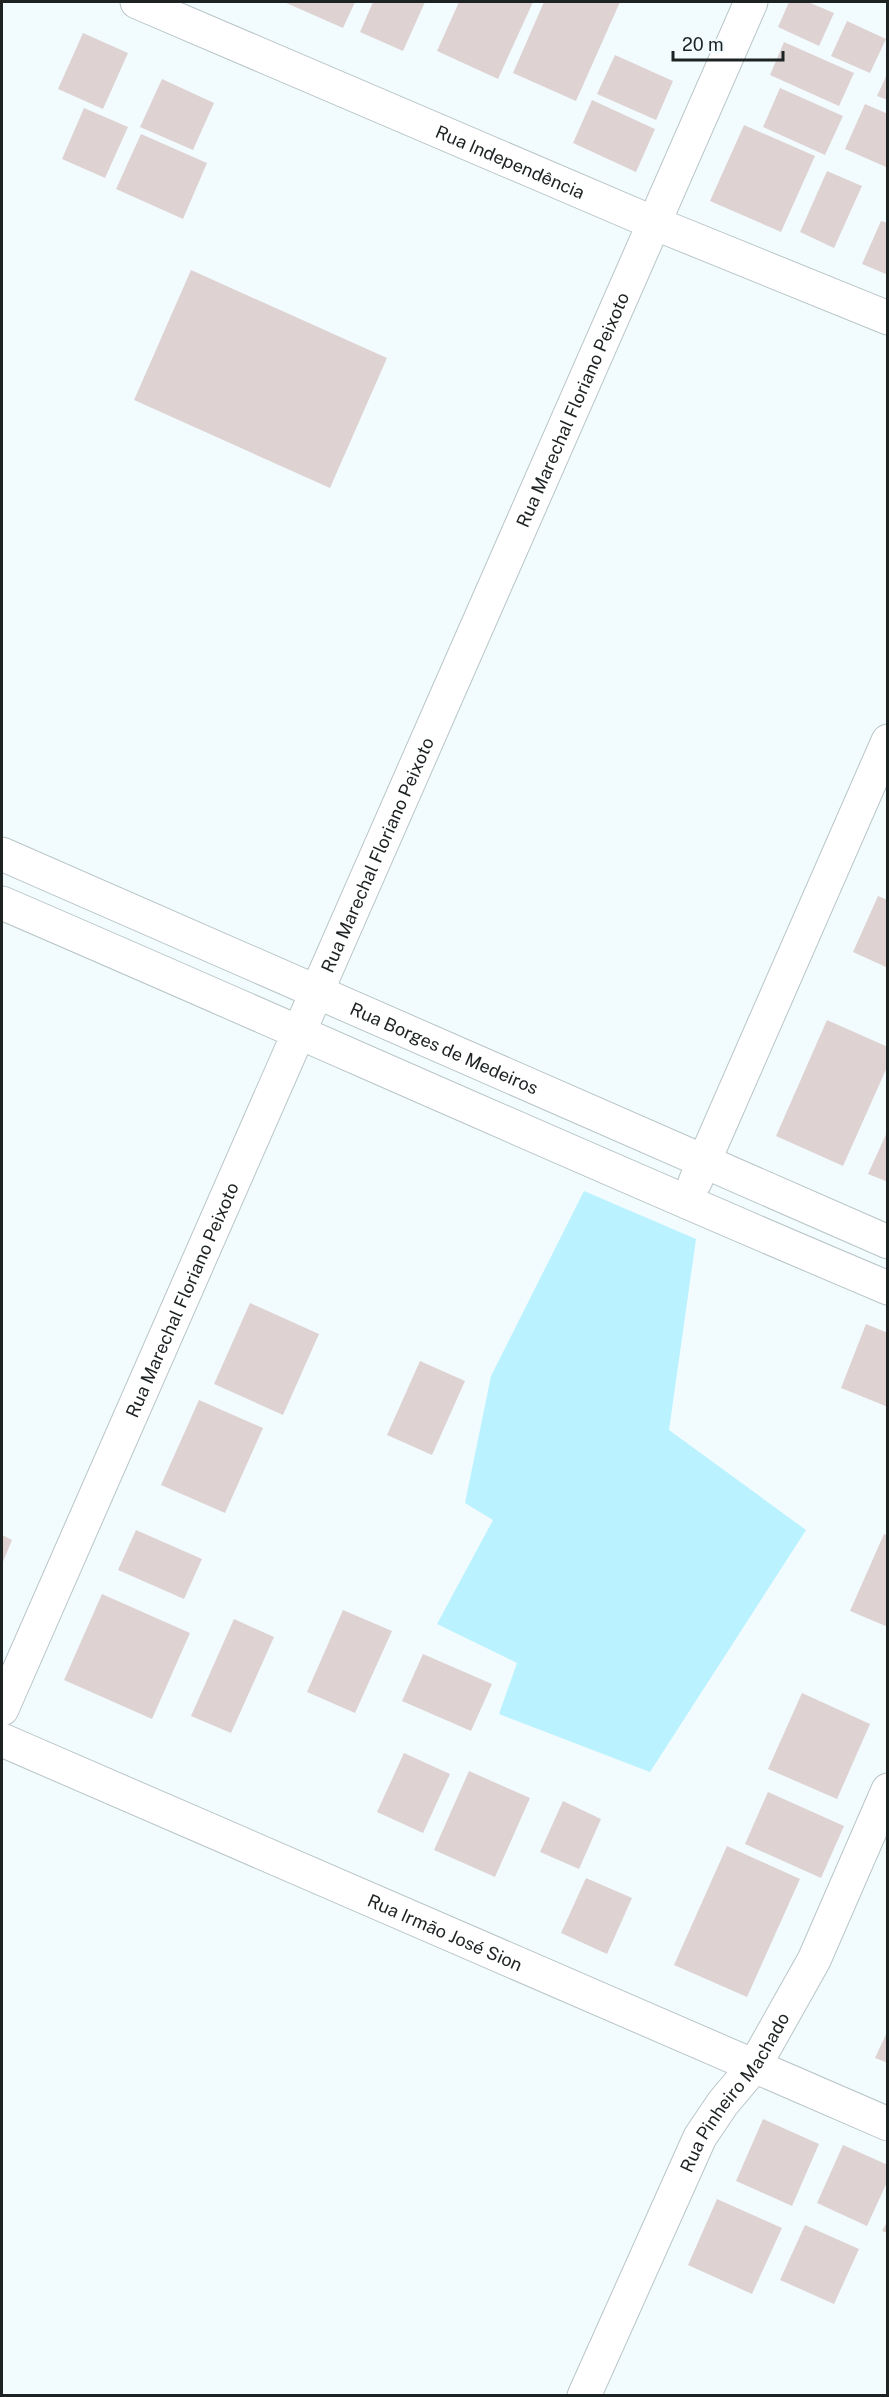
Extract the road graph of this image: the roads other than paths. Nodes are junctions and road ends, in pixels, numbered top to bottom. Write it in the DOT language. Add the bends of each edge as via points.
graph roads {
  1 [pos="137,2"];
  2 [pos="751,2"];
  3 [pos="654,223"];
  4 [pos="888,318"];
  5 [pos="888,741"];
  6 [pos="2,854"];
  7 [pos="2,903"];
  8 [pos="316,992"];
  9 [pos="299,1031"];
  10 [pos="704,1162"];
  11 [pos="686,1204"];
  12 [pos="888,1242"];
  13 [pos="888,1288"];
  14 [pos="2,1708"];
  15 [pos="2,1740"];
  16 [pos="888,1790"];
  17 [pos="755,2065"];
  18 [pos="888,2124"];
  19 [pos="584,2396"];
  1 -- 3 [label="street, Rua Independência"];
  2 -- 3 [label="street, Rua Marechal Floriano Peixoto"];
  3 -- 4 [label="street, Rua Independência"];
  3 -- 8 [label="street, Rua Marechal Floriano Peixoto"];
  5 -- 10 [label="street"];
  6 -- 8 [label="street, Rua Borges de Medeiros"];
  7 -- 9 [label="street"];
  8 -- 9 [label="street, Rua Marechal Floriano Peixoto"];
  8 -- 10 [label="street, Rua Borges de Medeiros"];
  9 -- 11 [label="street"];
  9 -- 14 [label="street, Rua Marechal Floriano Peixoto"];
  10 -- 11 [label="street"];
  10 -- 12 [label="street, Rua Borges de Medeiros"];
  11 -- 13 [label="street"];
  15 -- 17 [label="street, Rua Irmão José Sion"];
  16 -- 17 [label="street, Rua Pinheiro Machado" via="814,1960"];
  17 -- 18 [label="street, Rua Irmão José Sion"];
  17 -- 19 [label="street, Rua Pinheiro Machado" via="700,2137"];
}
